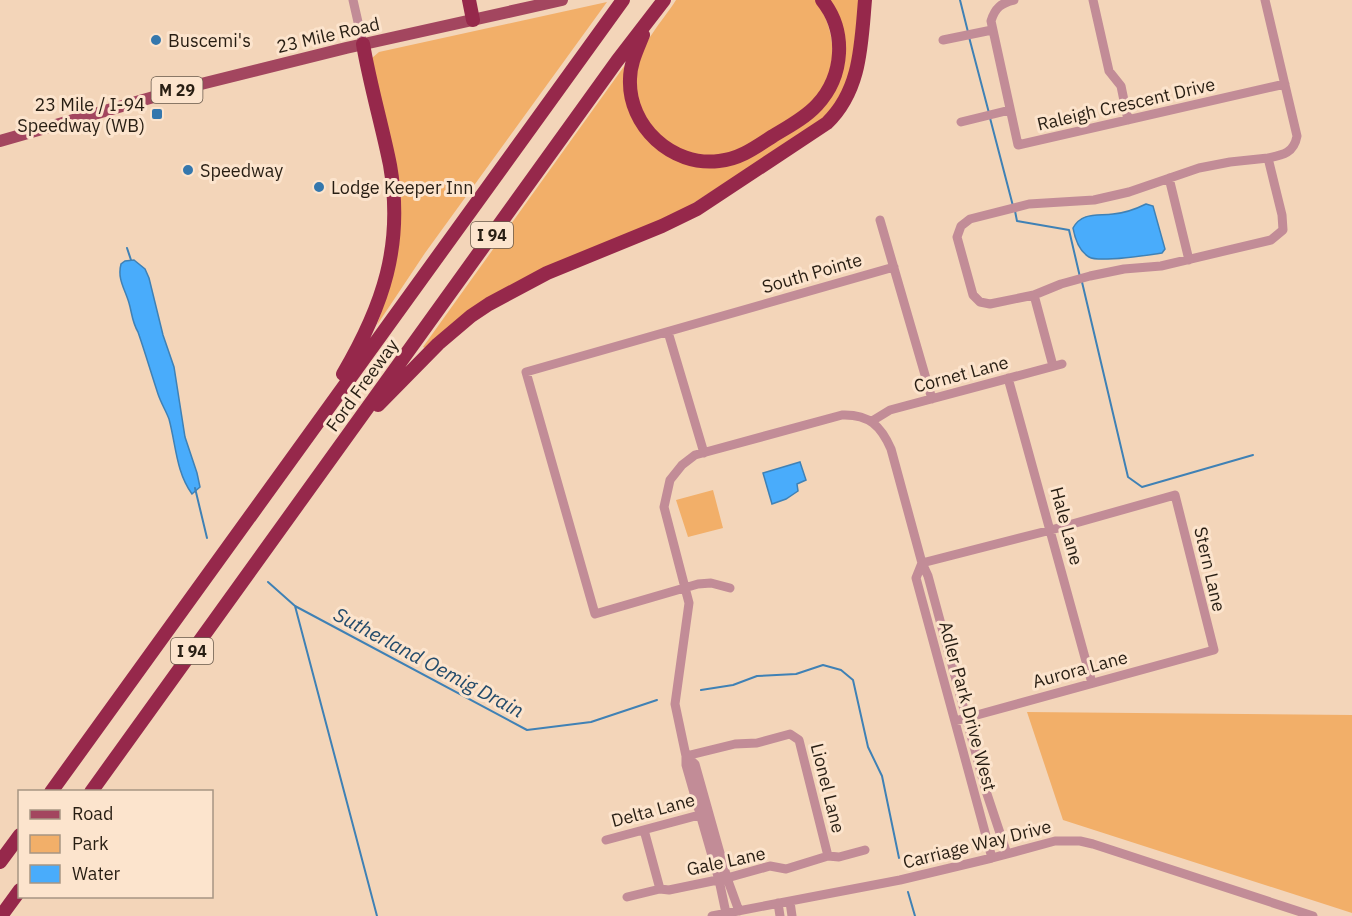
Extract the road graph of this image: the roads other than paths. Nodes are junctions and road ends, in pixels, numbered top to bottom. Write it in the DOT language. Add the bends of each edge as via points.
graph roads {
  1 [pos="353,0"];
  2 [pos="469,0"];
  3 [pos="562,0"];
  4 [pos="622,0"];
  5 [pos="664,0"];
  6 [pos="822,0"];
  7 [pos="865,0"];
  8 [pos="1014,0"];
  9 [pos="1093,0"];
  10 [pos="1266,0"];
  11 [pos="473,20"];
  12 [pos="648,22"];
  13 [pos="992,30"];
  14 [pos="944,40"];
  15 [pos="363,44"];
  16 [pos="1285,84"];
  17 [pos="1010,110"];
  18 [pos="1128,120"];
  19 [pos="961,122"];
  20 [pos="0,141"];
  21 [pos="1268,158"];
  22 [pos="1169,178"];
  23 [pos="880,220"];
  24 [pos="1189,260"];
  25 [pos="894,267"];
  26 [pos="1034,295"];
  27 [pos="668,332"];
  28 [pos="1008,378"];
  29 [pos="932,399"];
  30 [pos="872,421"];
  31 [pos="306,440"];
  32 [pos="338,449"];
  33 [pos="704,453"];
  34 [pos="1051,530"];
  35 [pos="922,564"];
  36 [pos="685,587"];
  37 [pos="730,588"];
  38 [pos="1214,650"];
  39 [pos="1092,683"];
  40 [pos="966,718"];
  41 [pos="955,721"];
  42 [pos="686,756"];
  43 [pos="52,790"];
  44 [pos="92,790"];
  45 [pos="704,813"];
  46 [pos="644,830"];
  47 [pos="18,838"];
  48 [pos="606,840"];
  49 [pos="865,850"];
  50 [pos="1007,854"];
  51 [pos="828,856"];
  52 [pos="992,858"];
  53 [pos="0,862"];
  54 [pos="723,879"];
  55 [pos="660,889"];
  56 [pos="18,893"];
  57 [pos="627,897"];
  58 [pos="790,902"];
  59 [pos="778,903"];
  60 [pos="739,911"];
  61 [pos="726,913"];
  62 [pos="1,916"];
  63 [pos="712,916"];
  64 [pos="780,916"];
  65 [pos="792,916"];
  66 [pos="1313,916"];
  1 -- 15 [label="street"];
  2 -- 11 [label="highway"];
  3 -- 11 [label="main road, 23 Mile Road / M 29"];
  4 -- 31 [label="highway, Ford Freeway / I 94"];
  5 -- 12 [label="highway, Ford Freeway / I 94"];
  6 -- 12 [label="highway" via="836,23 839,43 838,66 824,97 809,112 748,152 718,161 674,153 648,132 637,114 630,91 631,69"];
  7 -- 32 [label="highway" via="856,78 842,106 827,123 697,208 526,283 471,316 420,360"];
  8 -- 13 [label="street" via="996,8"];
  9 -- 18 [label="street" via="1109,70 1120,86"];
  10 -- 16 [label="street"];
  11 -- 15 [label="main road, 23 Mile Road / M 29"];
  12 -- 32 [label="highway, Ford Freeway / I 94"];
  13 -- 14 [label="street"];
  13 -- 17 [label="street, Raleigh Crescent Drive"];
  15 -- 20 [label="main road, 23 Mile Road / M 29" via="185,88"];
  15 -- 31 [label="highway" via="392,182 391,257 369,328"];
  16 -- 18 [label="street, Raleigh Crescent Drive"];
  16 -- 21 [label="street" via="1296,144 1291,151"];
  17 -- 18 [label="street, Raleigh Crescent Drive" via="1018,145"];
  17 -- 19 [label="street"];
  21 -- 22 [label="street" via="1199,168"];
  21 -- 24 [label="street" via="1283,230 1271,240"];
  22 -- 24 [label="street"];
  22 -- 26 [label="street" via="1094,200 1029,204 970,219 961,226 957,237 973,295 980,302 990,304"];
  23 -- 25 [label="street"];
  24 -- 26 [label="street" via="1090,276"];
  25 -- 27 [label="street, South Pointe"];
  25 -- 29 [label="street"];
  26 -- 28 [label="street, Cornet Lane" via="1057,365"];
  27 -- 33 [label="street"];
  27 -- 36 [label="street, South Pointe" via="526,372 594,614"];
  28 -- 29 [label="street, Cornet Lane"];
  28 -- 34 [label="street, Hale Lane"];
  29 -- 30 [label="street, Cornet Lane" via="890,410"];
  30 -- 33 [label="street" via="842,415"];
  30 -- 35 [label="street, Adler Park Drive West" via="886,436 891,449"];
  31 -- 43 [label="highway, Ford Freeway / I 94"];
  32 -- 44 [label="highway, Ford Freeway / I 94"];
  33 -- 36 [label="street" via="682,465 670,480 664,507"];
  34 -- 35 [label="street"];
  34 -- 38 [label="street, Stern Lane" via="1175,495"];
  34 -- 39 [label="street, Hale Lane"];
  35 -- 40 [label="street, Adler Park Drive West"];
  35 -- 41 [label="street, Adler Park Drive West" via="916,578"];
  36 -- 37 [label="street" via="711,583"];
  36 -- 42 [label="street" via="689,603 675,704"];
  38 -- 39 [label="street, Aurora Lane"];
  39 -- 40 [label="street, Aurora Lane"];
  40 -- 41 [label="street, Aurora Lane"];
  40 -- 50 [label="street, Adler Park Drive West"];
  41 -- 52 [label="street, Adler Park Drive West"];
  42 -- 45 [label="street" via="694,764"];
  42 -- 51 [label="street, Lionel Lane" via="790,734 799,740"];
  45 -- 46 [label="street, Delta Lane"];
  45 -- 54 [label="street"];
  46 -- 48 [label="street, Delta Lane"];
  46 -- 55 [label="street"];
  47 -- 53 [label="highway"];
  49 -- 51 [label="street, Gale Lane"];
  50 -- 52 [label="street, Carriage Way Drive"];
  50 -- 66 [label="street, Carriage Way Drive" via="1055,841 1080,841"];
  51 -- 54 [label="street, Gale Lane"];
  52 -- 58 [label="street, Carriage Way Drive"];
  54 -- 55 [label="street, Gale Lane"];
  54 -- 60 [label="street"];
  54 -- 61 [label="street"];
  55 -- 57 [label="street, Gale Lane"];
  56 -- 62 [label="highway"];
  58 -- 59 [label="street, Carriage Way Drive"];
  58 -- 65 [label="street"];
  59 -- 60 [label="street, Carriage Way Drive"];
  59 -- 64 [label="street"];
  60 -- 61 [label="street, Carriage Way Drive"];
  61 -- 63 [label="street, Carriage Way Drive"];
}
